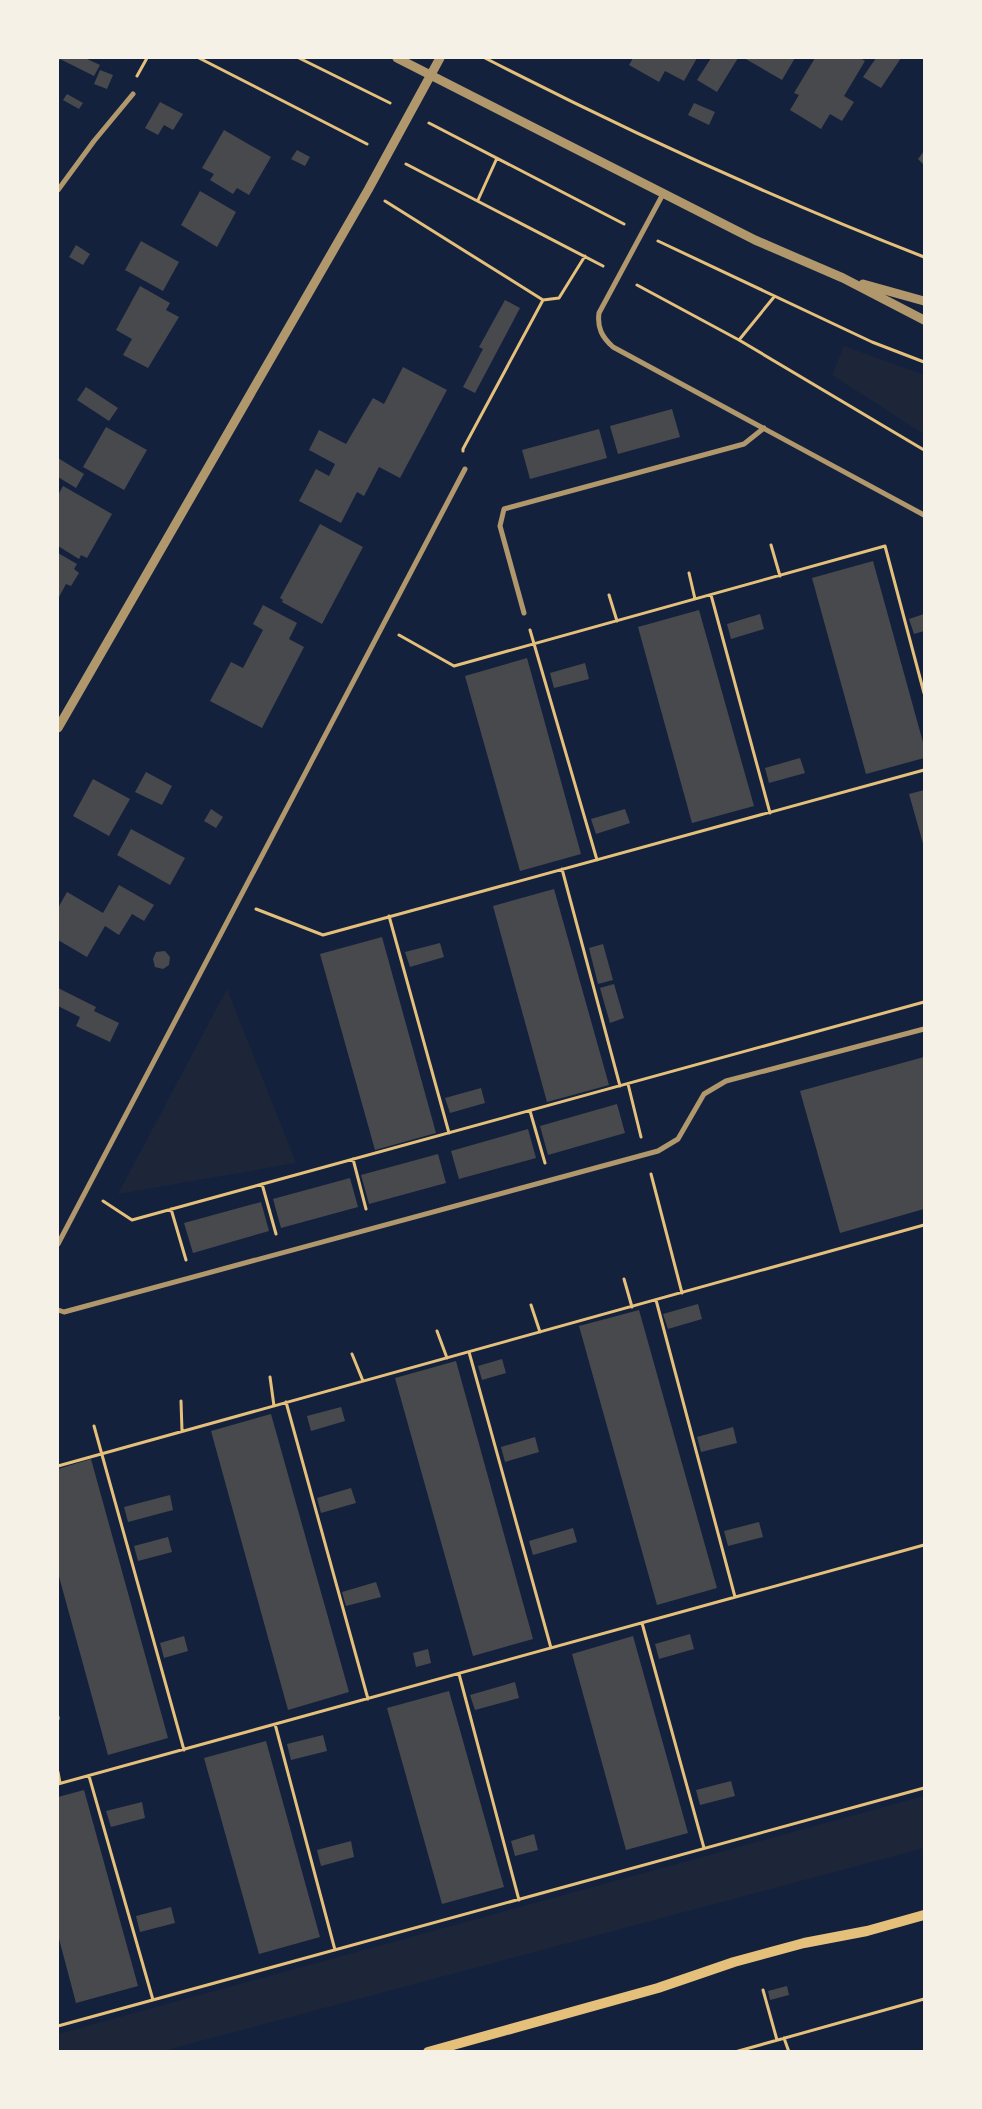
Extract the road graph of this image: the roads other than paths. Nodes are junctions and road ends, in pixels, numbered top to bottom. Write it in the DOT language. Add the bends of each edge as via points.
graph roads {
  1 [pos="397,58"];
  2 [pos="440,58"];
  3 [pos="133,94"];
  4 [pos="58,190"];
  5 [pos="663,194"];
  6 [pos="843,278"];
  7 [pos="924,301"];
  8 [pos="924,320"];
  9 [pos="764,428"];
  10 [pos="466,469"];
  11 [pos="924,515"];
  12 [pos="524,613"];
  13 [pos="58,728"];
  14 [pos="924,1029"];
  15 [pos="58,1244"];
  16 [pos="58,1310"];
  17 [pos="924,1915"];
  18 [pos="428,2052"];
  1 -- 5 [label="street"];
  2 -- 13 [label="street" via="368,190"];
  3 -- 4 [label="street"];
  5 -- 6 [label="street" via="755,240"];
  5 -- 9 [label="street" via="599,314 598,322 605,340"];
  6 -- 7 [label="street"];
  6 -- 8 [label="street"];
  9 -- 11 [label="street"];
  9 -- 12 [label="street" via="744,444 504,509 500,526"];
  10 -- 15 [label="street"];
  14 -- 16 [label="street" via="726,1081 704,1094 678,1139 658,1151 64,1312"];
  17 -- 18 [label="main road" via="760,1955 658,1988"];
}
